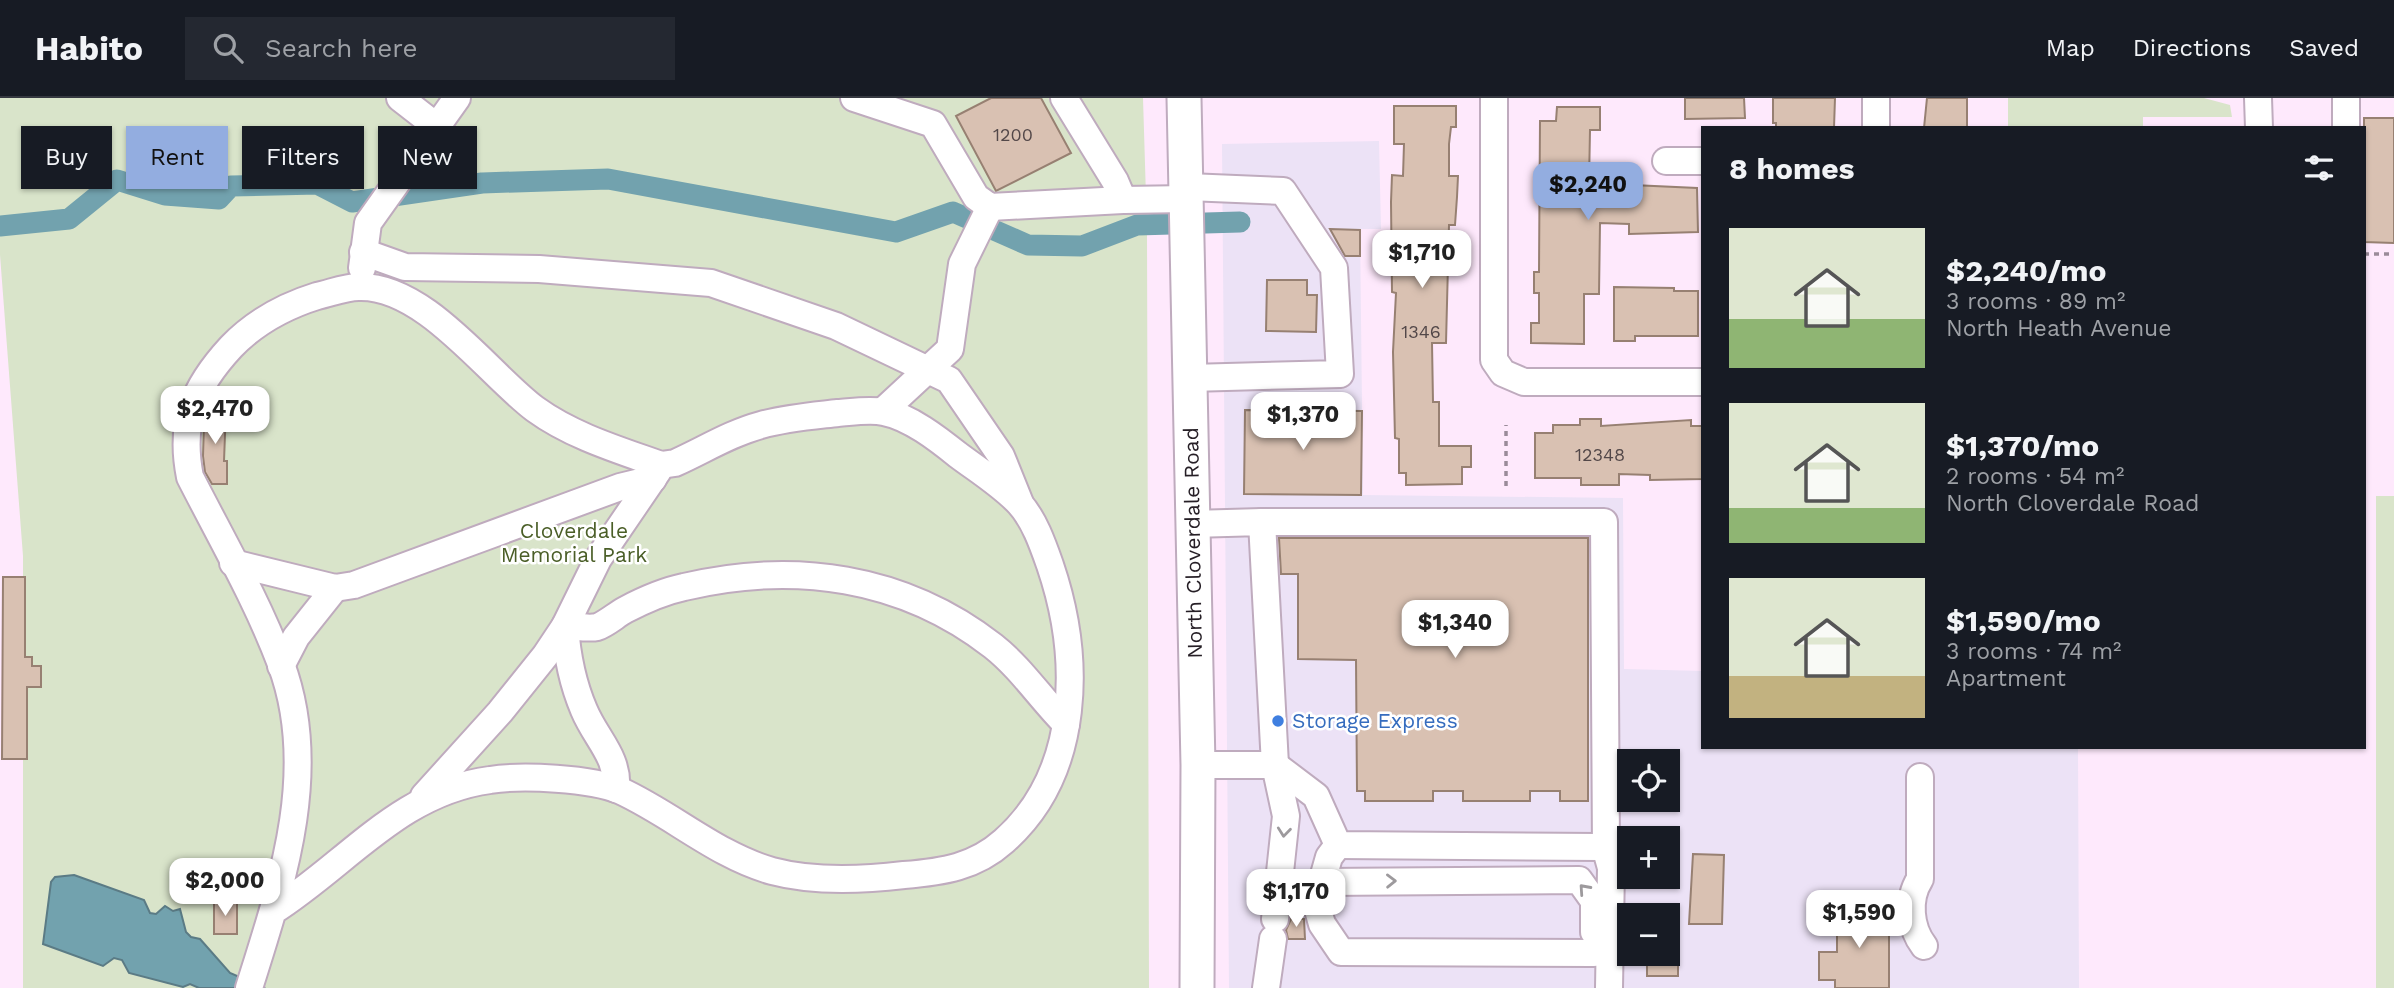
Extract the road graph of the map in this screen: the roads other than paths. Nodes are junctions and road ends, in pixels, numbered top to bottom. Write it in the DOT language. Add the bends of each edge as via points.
graph roads {
  1 [pos="400,98"];
  2 [pos="457,98"];
  3 [pos="854,98"];
  4 [pos="1064,98"];
  5 [pos="1184,98"];
  6 [pos="1494,98"];
  7 [pos="1876,98"];
  8 [pos="2258,98"];
  9 [pos="2346,98"];
  10 [pos="436,126"];
  11 [pos="1876,126"];
  12 [pos="2259,126"];
  13 [pos="2346,126"];
  14 [pos="1666,161"];
  15 [pos="1701,161"];
  16 [pos="392,189"];
  17 [pos="1188,193"];
  18 [pos="1123,200"];
  19 [pos="989,207"];
  20 [pos="363,252"];
  21 [pos="361,287"];
  22 [pos="930,370"];
  23 [pos="1190,378"];
  24 [pos="1701,382"];
  25 [pos="883,411"];
  26 [pos="657,472"];
  27 [pos="1021,505"];
  28 [pos="1262,522"];
  29 [pos="1192,524"];
  30 [pos="233,563"];
  31 [pos="335,588"];
  32 [pos="565,626"];
  33 [pos="281,666"];
  34 [pos="1066,724"];
  35 [pos="1198,765"];
  36 [pos="1275,765"];
  37 [pos="1920,777"];
  38 [pos="616,789"];
  39 [pos="420,800"];
  40 [pos="1338,845"];
  41 [pos="1506,846"];
  42 [pos="1606,850"];
  43 [pos="1507,880"];
  44 [pos="1323,882"];
  45 [pos="273,911"];
  46 [pos="1924,946"];
  47 [pos="1594,953"];
  48 [pos="250,984"];
  49 [pos="1197,988"];
  50 [pos="1266,988"];
  51 [pos="1591,988"];
  52 [pos="1609,988"];
  1 -- 10 [label="street"];
  2 -- 10 [label="street"];
  3 -- 19 [label="street" via="933,124 976,197"];
  4 -- 18 [label="street"];
  5 -- 17 [label="main road, North Cloverdale Road"];
  6 -- 24 [label="street" via="1494,360 1503,373 1524,382"];
  7 -- 11 [label="street"];
  8 -- 12 [label="street"];
  9 -- 13 [label="street"];
  14 -- 15 [label="street"];
  16 -- 20 [label="street" via="368,223"];
  17 -- 18 [label="street"];
  17 -- 23 [label="main road, North Cloverdale Road"];
  17 -- 23 [label="street" via="1283,191 1334,268 1340,374"];
  18 -- 19 [label="street"];
  19 -- 22 [label="street" via="962,264 950,349"];
  20 -- 21 [label="street"];
  20 -- 22 [label="street" via="405,267 539,269 711,283 836,326"];
  21 -- 26 [label="street" via="404,301 450,328 535,409"];
  21 -- 30 [label="street" via="290,305 246,331 198,389 186,424 190,477"];
  22 -- 25 [label="street"];
  22 -- 27 [label="street" via="949,380 979,421 1001,456"];
  23 -- 29 [label="main road, North Cloverdale Road"];
  25 -- 26 [label="street" via="802,417 758,426"];
  25 -- 27 [label="street" via="903,418 950,448"];
  26 -- 31 [label="street" via="354,585"];
  26 -- 32 [label="street" via="598,559"];
  27 -- 34 [label="street" via="1043,545 1058,590 1071,683"];
  28 -- 29 [label="street"];
  28 -- 36 [label="street"];
  28 -- 42 [label="street" via="1604,522"];
  29 -- 35 [label="main road, North Cloverdale Road"];
  30 -- 31 [label="street"];
  30 -- 33 [label="street"];
  31 -- 33 [label="street" via="296,637"];
  32 -- 34 [label="street" via="596,627 628,608 681,587 728,578 826,576 866,582 959,622 995,648"];
  32 -- 38 [label="street" via="567,665 584,713 617,772"];
  32 -- 39 [label="street" via="500,712"];
  33 -- 45 [label="street" via="295,723 296,802"];
  34 -- 38 [label="street" via="1056,769 1038,803 1006,839 977,862 940,872 822,878 774,871 700,838"];
  35 -- 36 [label="street"];
  35 -- 49 [label="main road, North Cloverdale Road"];
  36 -- 40 [label="street" via="1317,796"];
  36 -- 50 [label="street, one-way" via="1286,816"];
  37 -- 46 [label="street" via="1920,879 1912,891 1914,933"];
  38 -- 39 [label="street" via="524,777 488,780"];
  39 -- 45 [label="street"];
  40 -- 41 [label="street"];
  40 -- 44 [label="street" via="1329,857"];
  41 -- 42 [label="street"];
  41 -- 43 [label="street"];
  42 -- 52 [label="street" via="1611,869"];
  44 -- 43 [label="street, one-way"];
  47 -- 43 [label="street, one-way" via="1594,901 1579,880"];
  44 -- 47 [label="street" via="1316,903 1322,924 1341,952"];
  45 -- 48 [label="street"];
  47 -- 51 [label="street"];
}
